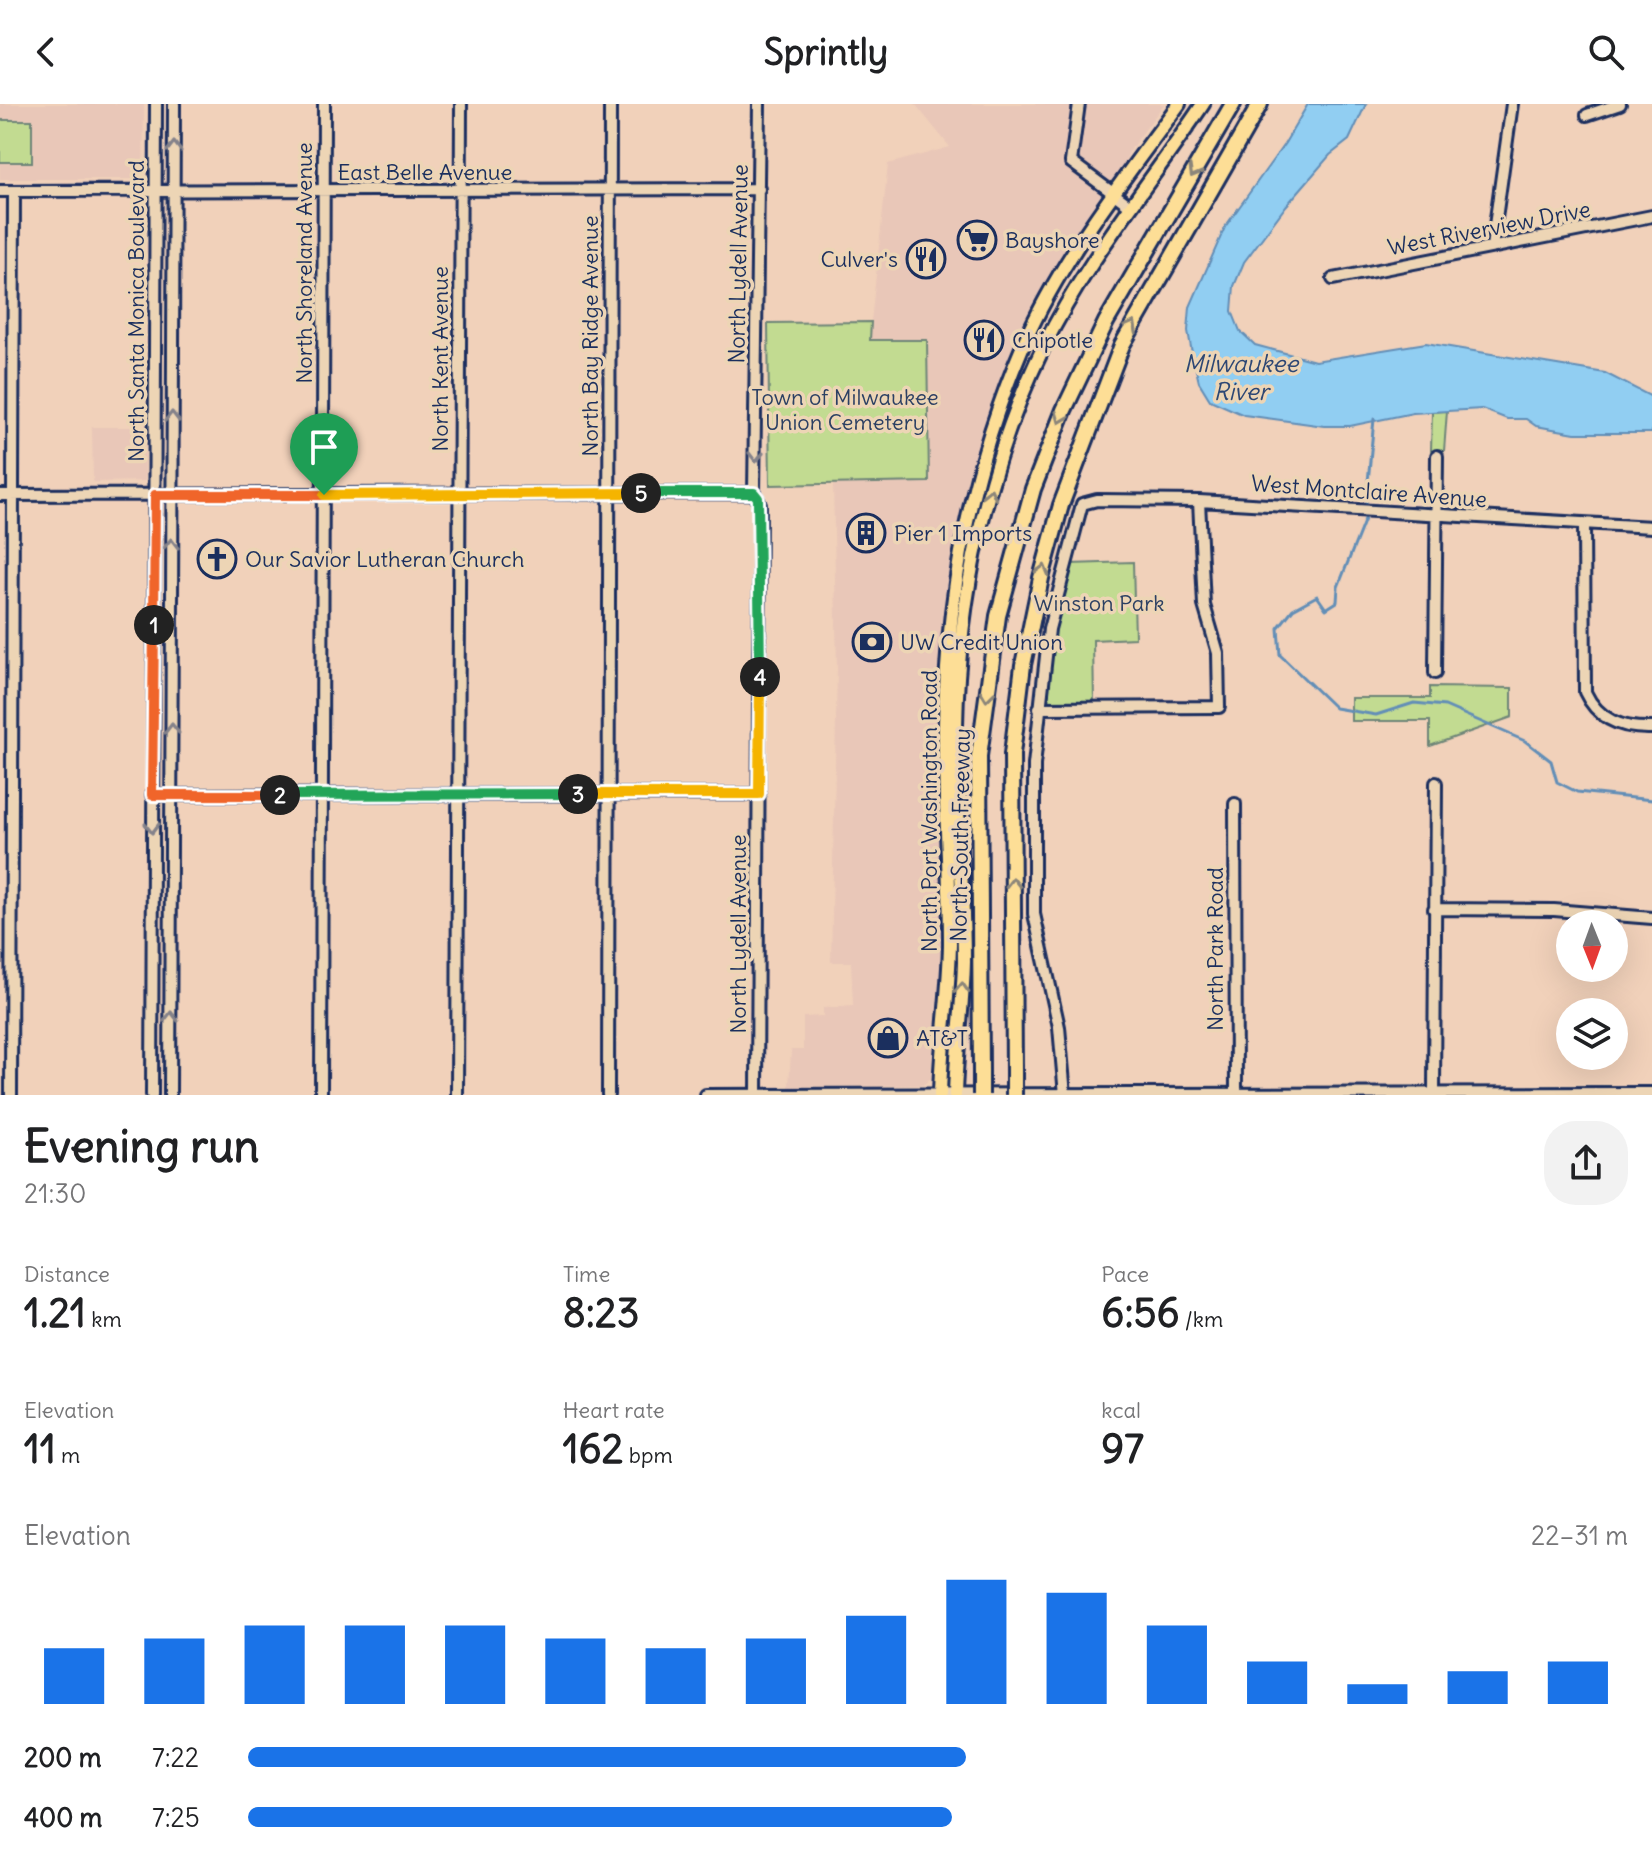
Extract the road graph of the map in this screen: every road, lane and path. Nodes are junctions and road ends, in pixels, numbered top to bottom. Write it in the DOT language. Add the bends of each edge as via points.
graph roads {
  1 [pos="156,104"];
  2 [pos="174,104"];
  3 [pos="324,104"];
  4 [pos="461,104"];
  5 [pos="610,104"];
  6 [pos="759,104"];
  7 [pos="1079,104"];
  8 [pos="1179,104"];
  9 [pos="1203,104"];
  10 [pos="1233,104"];
  11 [pos="1260,104"];
  12 [pos="1512,104"];
  13 [pos="1620,104"];
  14 [pos="1587,115"];
  15 [pos="759,189"];
  16 [pos="155,190"];
  17 [pos="174,190"];
  18 [pos="0,191"];
  19 [pos="14,191"];
  20 [pos="610,191"];
  21 [pos="323,192"];
  22 [pos="461,192"];
  23 [pos="1114,194"];
  24 [pos="1129,205"];
  25 [pos="1652,216"];
  26 [pos="1492,247"];
  27 [pos="1333,279"];
  28 [pos="1437,456"];
  29 [pos="610,493"];
  30 [pos="754,493"];
  31 [pos="460,494"];
  32 [pos="0,495"];
  33 [pos="12,495"];
  34 [pos="155,495"];
  35 [pos="171,495"];
  36 [pos="324,495"];
  37 [pos="1199,501"];
  38 [pos="1437,516"];
  39 [pos="1584,524"];
  40 [pos="1652,527"];
  41 [pos="1435,673"];
  42 [pos="1039,708"];
  43 [pos="1652,728"];
  44 [pos="1436,783"];
  45 [pos="457,794"];
  46 [pos="610,794"];
  47 [pos="759,794"];
  48 [pos="152,795"];
  49 [pos="172,795"];
  50 [pos="322,795"];
  51 [pos="1235,804"];
  52 [pos="1434,909"];
  53 [pos="1652,918"];
  54 [pos="1236,1093"];
  55 [pos="1434,1093"];
  56 [pos="1652,1093"];
  57 [pos="862,1094"];
  58 [pos="940,1094"];
  59 [pos="955,1094"];
  60 [pos="1065,1094"];
  61 [pos="11,1095"];
  62 [pos="152,1095"];
  63 [pos="170,1095"];
  64 [pos="321,1095"];
  65 [pos="457,1095"];
  66 [pos="608,1095"];
  67 [pos="706,1095"];
  68 [pos="757,1095"];
  69 [pos="981,1095"];
  70 [pos="1014,1095"];
  1 -- 16 [label="street, North Santa Monica Boulevard"];
  17 -- 2 [label="street, North Santa Monica Boulevard, one-way"];
  3 -- 21 [label="street, North Shoreland Avenue"];
  4 -- 22 [label="street, North Kent Avenue"];
  5 -- 20 [label="street, North Bay Ridge Avenue"];
  6 -- 15 [label="street, North Lydell Avenue"];
  7 -- 23 [label="street" via="1071,162"];
  8 -- 23 [label="main road, North Port Washington Road"];
  9 -- 24 [label="main road, North Port Washington Road"];
  10 -- 69 [label="highway, North-South Freeway, one-way, bridge" via="1106,322 1064,410 1033,489 998,616 979,756"];
  70 -- 11 [label="highway, one-way, bridge" via="1012,754 1041,578 1066,491 1122,345"];
  12 -- 26 [label="street"];
  13 -- 14 [label="street"];
  15 -- 20 [label="street, East Belle Avenue"];
  15 -- 30 [label="street, North Lydell Avenue, one-way"];
  16 -- 17 [label="street, East Belle Avenue"];
  16 -- 19 [label="street, East Belle Avenue"];
  16 -- 34 [label="street, North Santa Monica Boulevard"];
  17 -- 21 [label="street, East Belle Avenue"];
  35 -- 17 [label="street, North Santa Monica Boulevard, one-way"];
  18 -- 19 [label="street, East Belle Avenue"];
  19 -- 33 [label="street"];
  20 -- 22 [label="street, East Belle Avenue"];
  20 -- 29 [label="street, North Bay Ridge Avenue"];
  21 -- 22 [label="street, East Belle Avenue"];
  21 -- 36 [label="street, North Shoreland Avenue"];
  22 -- 31 [label="street, North Kent Avenue"];
  23 -- 24 [label="street"];
  23 -- 58 [label="main road, North Port Washington Road" via="1056,282 1025,341 985,446 966,524 953,599 946,695 950,942"];
  59 -- 24 [label="main road, North Port Washington Road, one-way" via="964,964 956,718 968,594 1001,449 1030,378 1063,308"];
  25 -- 26 [label="street, West Riverview Drive"];
  26 -- 27 [label="street, West Riverview Drive"];
  28 -- 38 [label="street"];
  29 -- 30 [label="street"];
  29 -- 31 [label="street"];
  29 -- 46 [label="street, North Bay Ridge Avenue"];
  30 -- 47 [label="street, North Lydell Avenue" via="760,504"];
  31 -- 36 [label="street"];
  31 -- 45 [label="street, North Kent Avenue"];
  32 -- 33 [label="street"];
  33 -- 34 [label="street"];
  33 -- 61 [label="street"];
  34 -- 35 [label="street"];
  34 -- 48 [label="street, North Santa Monica Boulevard"];
  35 -- 36 [label="street"];
  49 -- 35 [label="street, North Santa Monica Boulevard, one-way"];
  36 -- 50 [label="street, North Shoreland Avenue"];
  37 -- 38 [label="street, West Montclaire Avenue"];
  37 -- 42 [label="street, West Montclaire Avenue" via="1083,503 1053,610"];
  37 -- 42 [label="street" via="1204,605 1218,653 1219,707"];
  38 -- 39 [label="street, West Montclaire Avenue"];
  38 -- 41 [label="street"];
  39 -- 40 [label="street, West Montclaire Avenue"];
  39 -- 43 [label="street" via="1585,692 1605,718 1635,729"];
  42 -- 60 [label="street" via="1034,914 1059,1027"];
  44 -- 52 [label="street"];
  45 -- 46 [label="street"];
  45 -- 50 [label="street"];
  45 -- 65 [label="street, North Kent Avenue"];
  46 -- 47 [label="street"];
  46 -- 66 [label="street, North Bay Ridge Avenue"];
  47 -- 68 [label="street, North Lydell Avenue"];
  48 -- 49 [label="street"];
  48 -- 62 [label="street, North Santa Monica Boulevard, one-way"];
  49 -- 50 [label="street"];
  63 -- 49 [label="street, North Santa Monica Boulevard, one-way"];
  50 -- 64 [label="street, North Shoreland Avenue"];
  51 -- 54 [label="street, North Park Road"];
  52 -- 53 [label="street"];
  52 -- 55 [label="street"];
  54 -- 55 [label="street"];
  54 -- 60 [label="street"];
  55 -- 56 [label="street"];
  57 -- 58 [label="street"];
  57 -- 68 [label="street"];
  58 -- 59 [label="street"];
  59 -- 60 [label="street"];
  67 -- 68 [label="street"];
}
